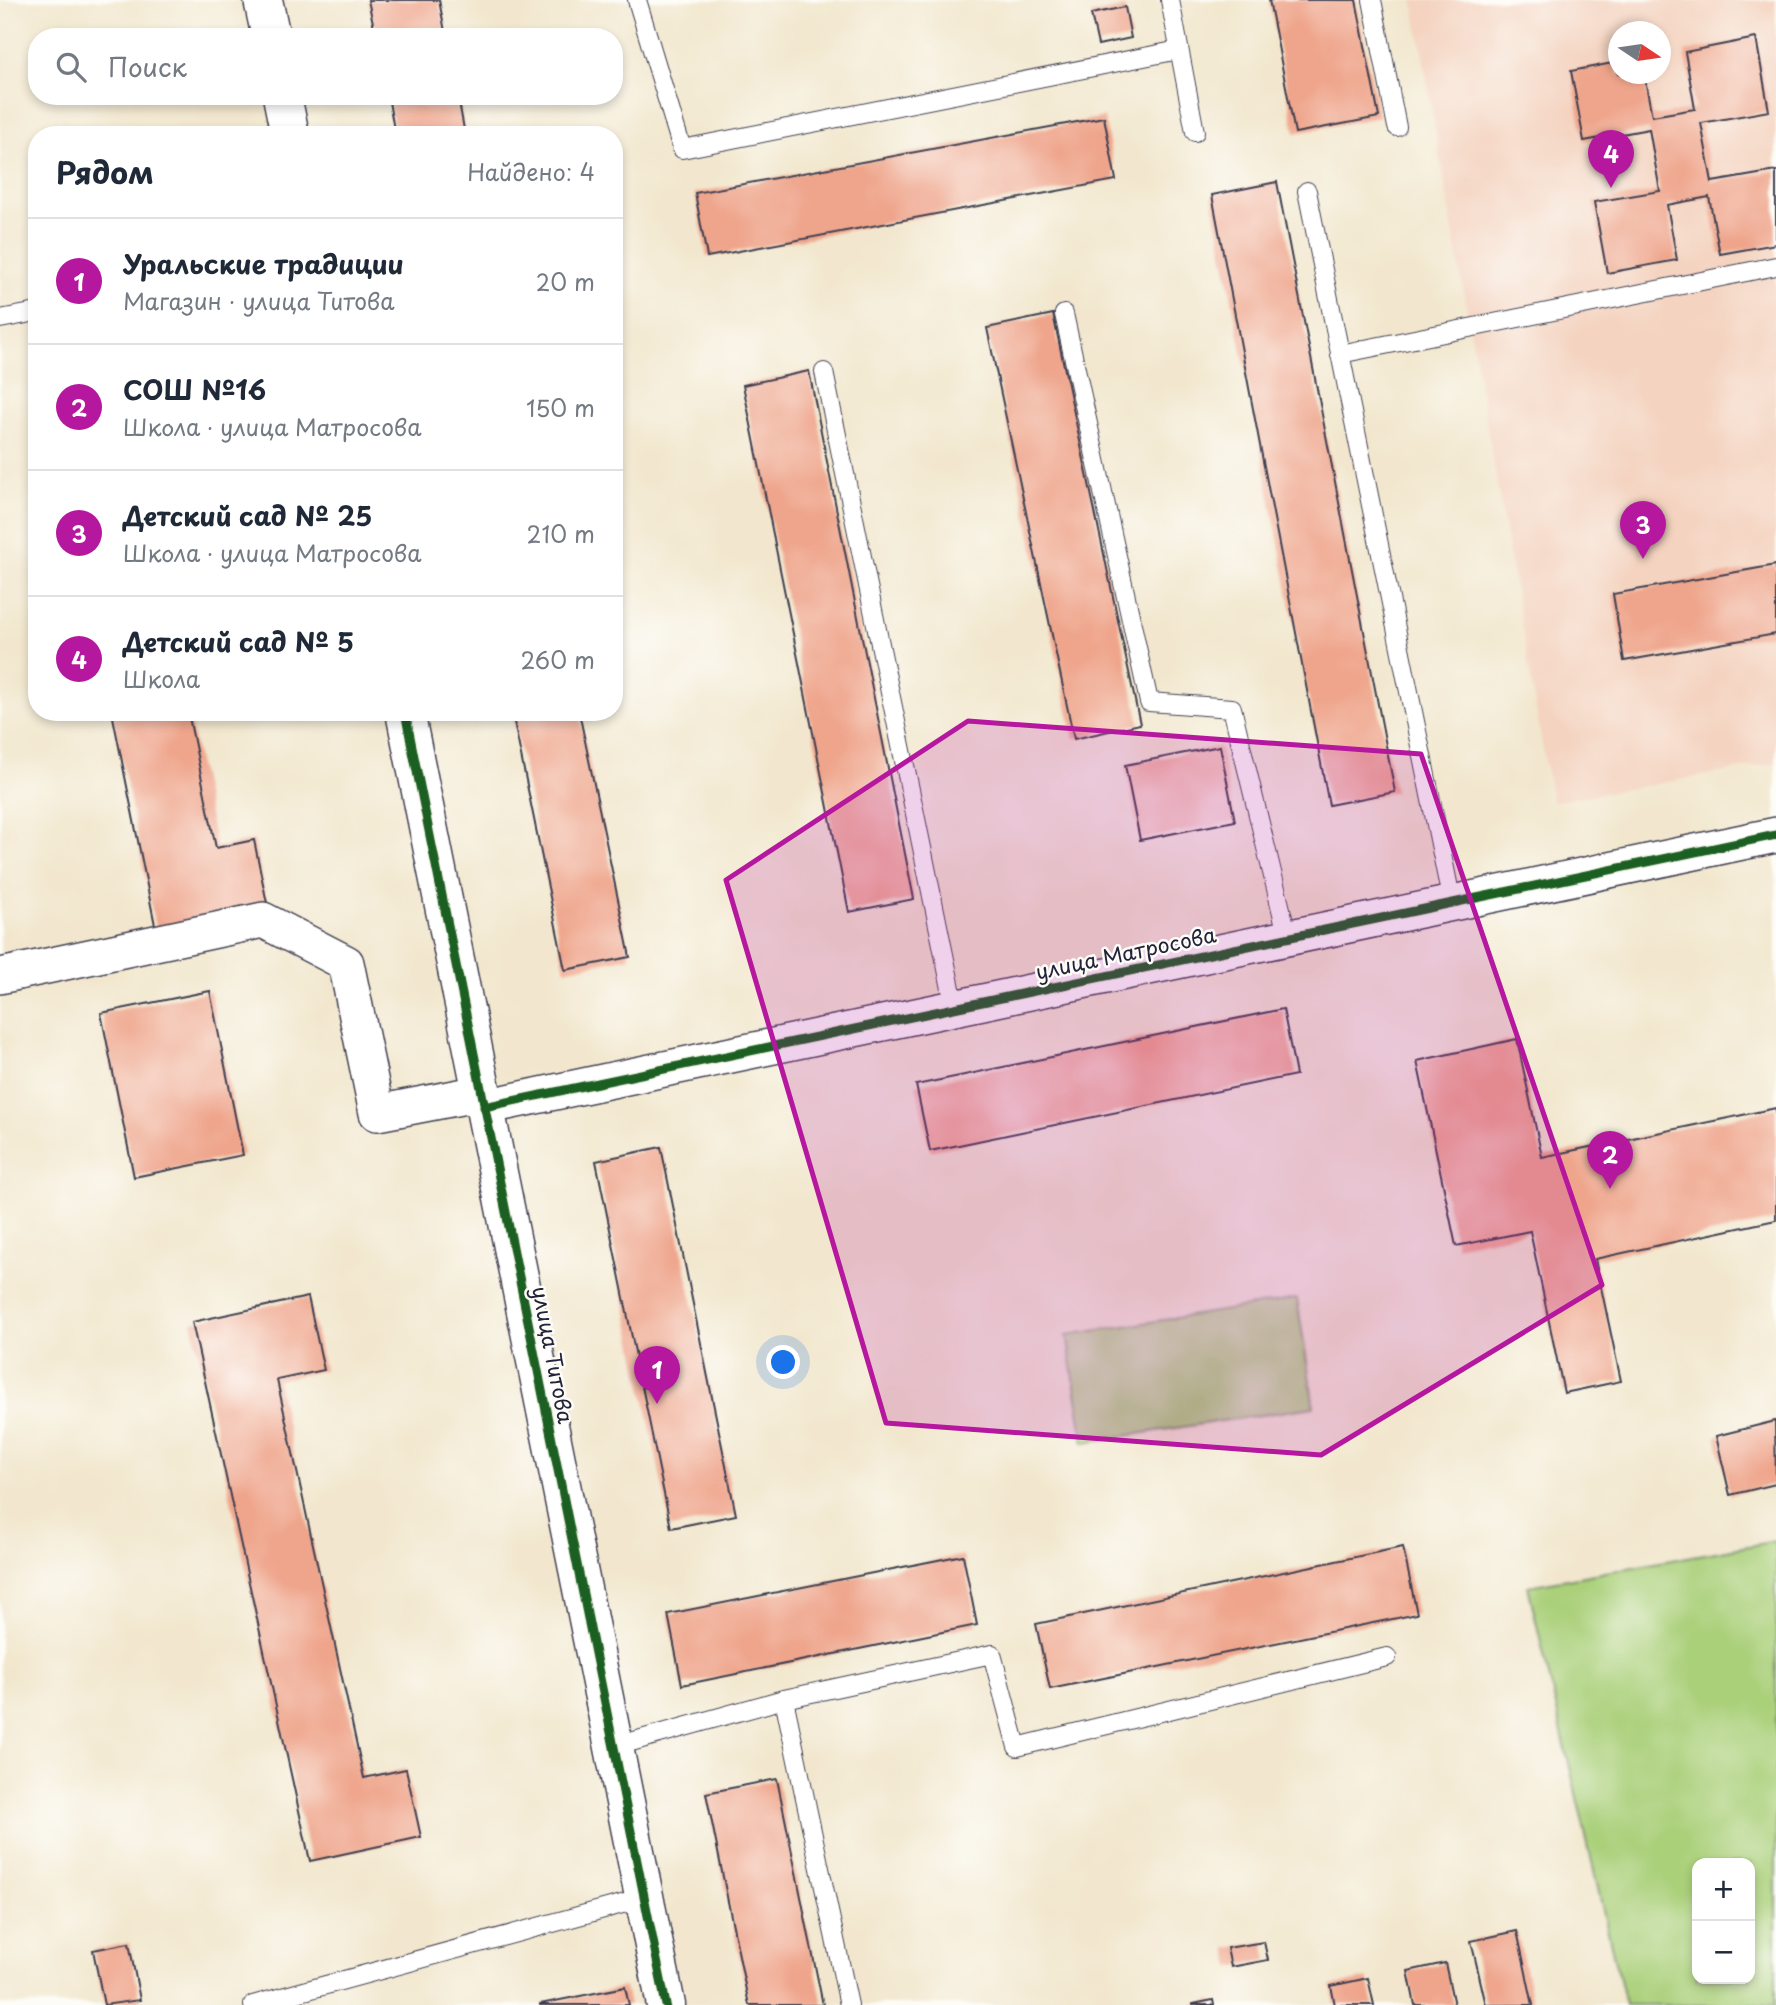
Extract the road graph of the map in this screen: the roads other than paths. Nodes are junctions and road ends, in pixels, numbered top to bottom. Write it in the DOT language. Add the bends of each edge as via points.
graph roads {
  1 [pos="263,0"];
  2 [pos="637,0"];
  3 [pos="1170,0"];
  4 [pos="1372,0"];
  5 [pos="269,28"];
  6 [pos="1179,50"];
  7 [pos="284,105"];
  8 [pos="288,126"];
  9 [pos="1397,127"];
  10 [pos="1195,132"];
  11 [pos="1307,191"];
  12 [pos="1776,266"];
  13 [pos="28,314"];
  14 [pos="1065,314"];
  15 [pos="0,319"];
  16 [pos="1340,354"];
  17 [pos="824,372"];
  18 [pos="407,721"];
  19 [pos="1776,835"];
  20 [pos="1452,903"];
  21 [pos="1288,938"];
  22 [pos="0,976"];
  23 [pos="955,1008"];
  24 [pos="482,1100"];
  25 [pos="1387,1657"];
  26 [pos="785,1699"];
  27 [pos="613,1747"];
  28 [pos="644,1898"];
  29 [pos="283,2001"];
  30 [pos="253,2005"];
  31 [pos="666,2005"];
  32 [pos="849,2005"];
  1 -- 5 [label="street"];
  2 -- 6 [label="lane" via="682,149"];
  3 -- 6 [label="lane"];
  4 -- 9 [label="lane"];
  6 -- 10 [label="lane"];
  7 -- 8 [label="street"];
  11 -- 16 [label="lane"];
  12 -- 16 [label="lane"];
  13 -- 15 [label="lane"];
  14 -- 21 [label="lane" via="1150,702 1233,708"];
  16 -- 20 [label="lane"];
  17 -- 23 [label="lane"];
  18 -- 24 [label="street, улица Титова"];
  19 -- 20 [label="street, улица Матросова"];
  20 -- 21 [label="street, улица Матросова"];
  21 -- 23 [label="street, улица Матросова"];
  22 -- 24 [label="street, улица Матросова" via="263,920 346,963 377,1113"];
  23 -- 24 [label="street, улица Матросова"];
  24 -- 27 [label="street, улица Титова"];
  25 -- 26 [label="lane" via="1017,1747 992,1654"];
  26 -- 27 [label="lane"];
  26 -- 32 [label="lane"];
  27 -- 28 [label="street, улица Титова"];
  28 -- 29 [label="lane"];
  28 -- 31 [label="street, улица Титова"];
  29 -- 30 [label="lane"];
}
